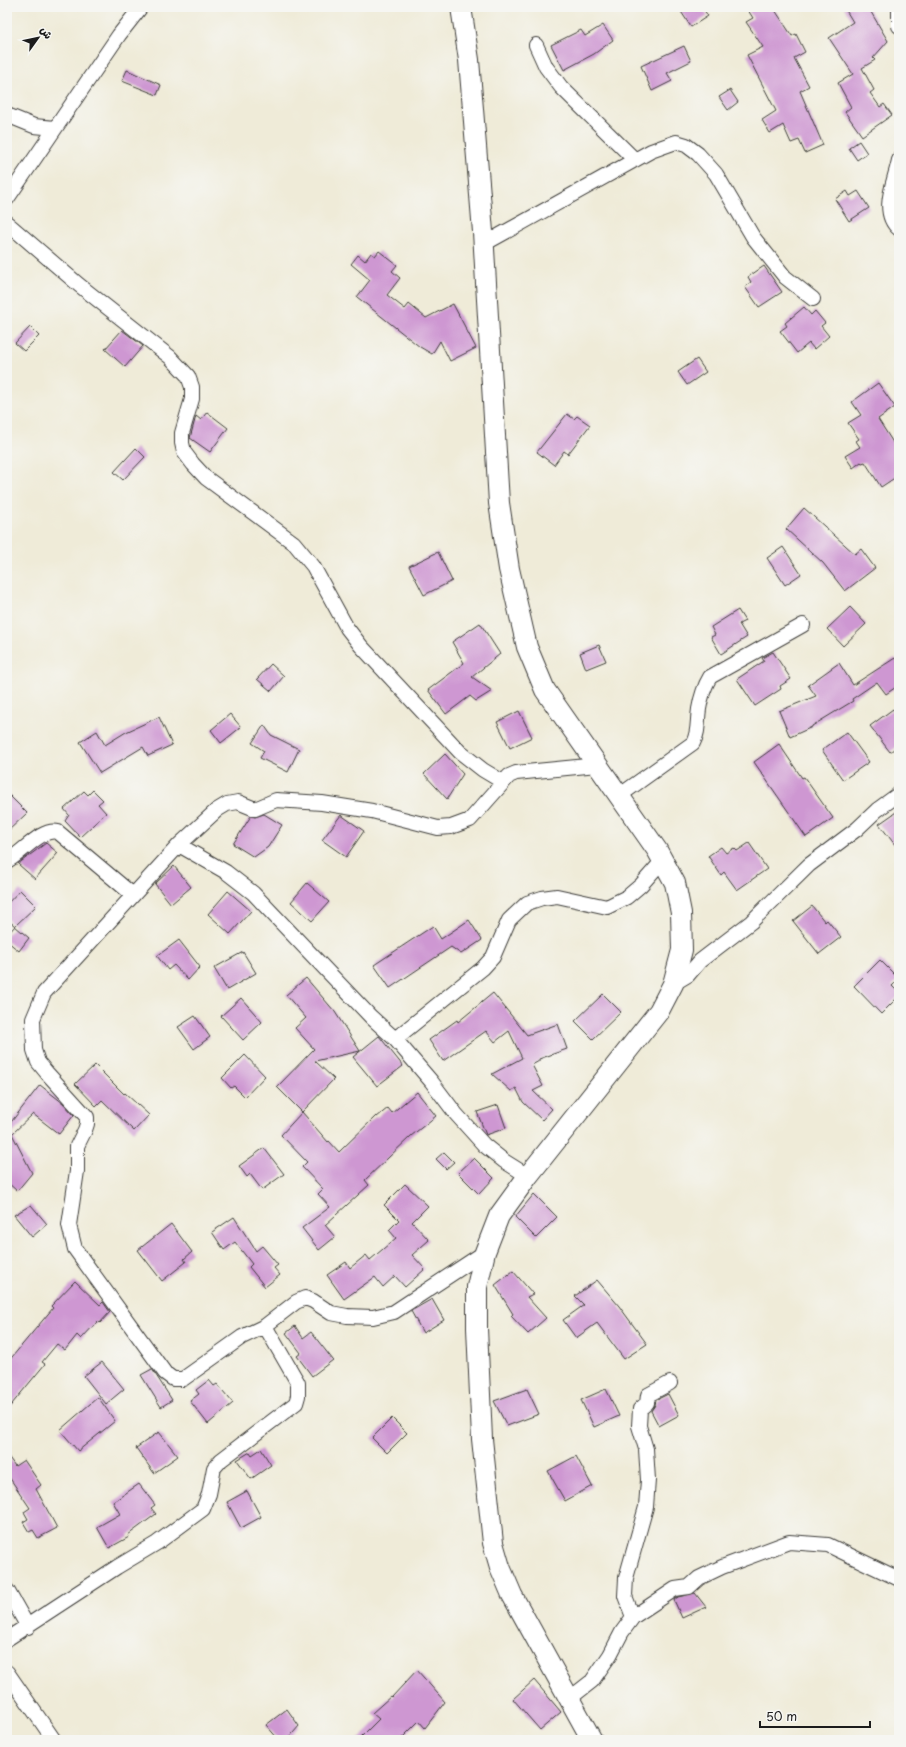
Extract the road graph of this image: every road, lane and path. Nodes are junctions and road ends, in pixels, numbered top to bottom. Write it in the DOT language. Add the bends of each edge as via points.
graph roads {
  1 [pos="141,7"];
  2 [pos="461,7"];
  3 [pos="899,9"];
  4 [pos="899,26"];
  5 [pos="536,45"];
  6 [pos="7,115"];
  7 [pos="54,128"];
  8 [pos="635,160"];
  9 [pos="899,160"];
  10 [pos="7,199"];
  11 [pos="7,223"];
  12 [pos="899,229"];
  13 [pos="484,244"];
  14 [pos="813,299"];
  15 [pos="803,625"];
  16 [pos="597,765"];
  17 [pos="503,782"];
  18 [pos="899,794"];
  19 [pos="619,796"];
  20 [pos="178,845"];
  21 [pos="663,860"];
  22 [pos="7,861"];
  23 [pos="133,896"];
  24 [pos="673,984"];
  25 [pos="395,1039"];
  26 [pos="528,1176"];
  27 [pos="484,1252"];
  28 [pos="265,1326"];
  29 [pos="670,1383"];
  30 [pos="899,1579"];
  31 [pos="7,1590"];
  32 [pos="633,1617"];
  33 [pos="28,1627"];
  34 [pos="7,1639"];
  35 [pos="7,1672"];
  36 [pos="569,1699"];
  37 [pos="54,1740"];
  38 [pos="592,1740"];
  1 -- 7 [label="street"];
  2 -- 13 [label="street" via="469,60"];
  3 -- 4 [label="street"];
  5 -- 8 [label="street" via="546,67 561,87"];
  6 -- 7 [label="street" via="34,126"];
  7 -- 10 [label="street"];
  8 -- 13 [label="street"];
  8 -- 14 [label="street" via="676,142 686,145 698,154 716,174 753,237 785,277"];
  9 -- 12 [label="street" via="888,204 891,217"];
  11 -- 17 [label="street" via="79,285 170,357 188,376 192,387 192,399 182,433 182,443 184,452 193,464 206,478 294,543 313,566 347,628 361,646 460,752"];
  13 -- 16 [label="street" via="499,503 508,568 527,647 545,690"];
  15 -- 19 [label="street" via="710,677 703,689 697,735 693,743"];
  16 -- 17 [label="street" via="516,773"];
  16 -- 19 [label="street"];
  17 -- 20 [label="street" via="470,820 451,827 438,828 372,810 322,803 276,800 255,809 238,802 227,804 217,810"];
  18 -- 24 [label="street" via="809,865 751,922 700,960 688,975"];
  19 -- 21 [label="street"];
  20 -- 23 [label="street"];
  20 -- 25 [label="street" via="226,872 252,894"];
  21 -- 24 [label="street" via="675,883 681,914 682,950"];
  21 -- 25 [label="street" via="627,897 607,907 557,896 527,903 509,920 493,957 483,968"];
  22 -- 23 [label="street" via="53,830"];
  23 -- 28 [label="street" via="44,993 33,1019 34,1050 38,1062 87,1117 85,1130 76,1146 77,1171 69,1225 71,1237 75,1249 173,1379 183,1379 242,1337"];
  24 -- 26 [label="street" via="659,1011"];
  25 -- 26 [label="street" via="484,1145"];
  26 -- 27 [label="street" via="499,1216"];
  27 -- 28 [label="street" via="394,1312 373,1317 348,1316 331,1313 305,1298"];
  27 -- 36 [label="street" via="477,1287 477,1328 482,1439 493,1543 512,1595"];
  28 -- 33 [label="street" via="298,1383 296,1403 221,1460 214,1468 203,1509 157,1543"];
  29 -- 32 [label="street" via="648,1396 647,1403 640,1409 639,1426 646,1449 648,1480 646,1507 626,1578 625,1596"];
  30 -- 32 [label="street" via="828,1545 788,1542 722,1567 699,1578 690,1586 675,1589"];
  31 -- 33 [label="street"];
  32 -- 36 [label="street" via="592,1681"];
  33 -- 34 [label="street"];
  35 -- 37 [label="street"];
  36 -- 38 [label="street"];
}
